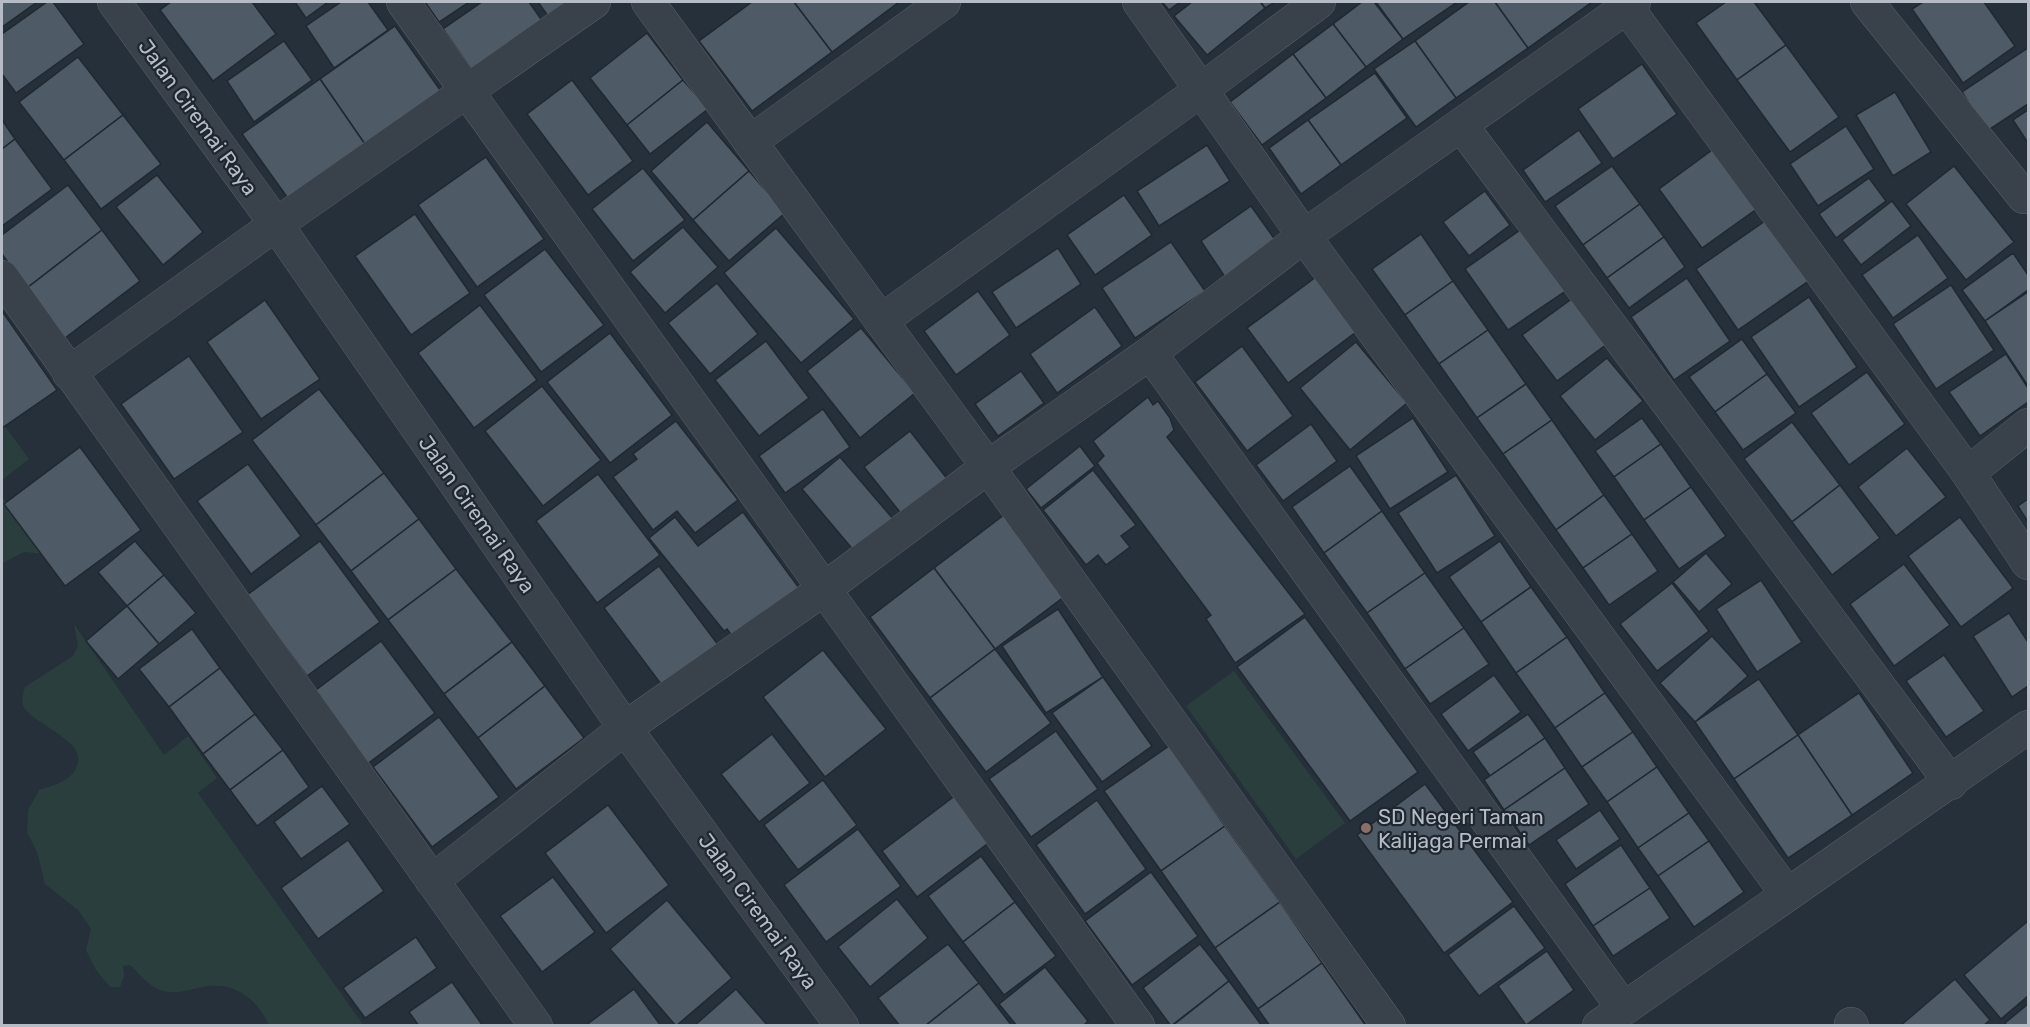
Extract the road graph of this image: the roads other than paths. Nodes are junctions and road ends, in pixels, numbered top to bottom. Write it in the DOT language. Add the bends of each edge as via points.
graph roads {
  1 [pos="114,2"];
  2 [pos="403,2"];
  3 [pos="594,2"];
  4 [pos="648,2"];
  5 [pos="944,2"];
  6 [pos="1139,2"];
  7 [pos="1319,2"];
  8 [pos="1867,2"];
  9 [pos="1628,3"];
  10 [pos="1201,90"];
  11 [pos="467,92"];
  12 [pos="1461,125"];
  13 [pos="750,142"];
  14 [pos="2027,197"];
  15 [pos="276,224"];
  16 [pos="1304,236"];
  17 [pos="2,277"];
  18 [pos="881,321"];
  19 [pos="1150,353"];
  20 [pos="69,373"];
  21 [pos="2028,425"];
  22 [pos="988,467"];
  23 [pos="1968,473"];
  24 [pos="2028,563"];
  25 [pos="824,589"];
  26 [pos="2028,727"];
  27 [pos="625,728"];
  28 [pos="1951,783"];
  29 [pos="432,881"];
  30 [pos="1787,894"];
  31 [pos="1611,1017"];
  32 [pos="536,1026"];
  33 [pos="842,1026"];
  34 [pos="1138,1026"];
  35 [pos="1389,1026"];
  1 -- 15 [label="street, Jalan Ciremai Raya"];
  2 -- 11 [label="street"];
  3 -- 11 [label="street"];
  4 -- 13 [label="street"];
  5 -- 13 [label="street"];
  6 -- 10 [label="street"];
  7 -- 10 [label="street"];
  8 -- 14 [label="street"];
  9 -- 12 [label="street"];
  9 -- 23 [label="street"];
  10 -- 16 [label="street"];
  10 -- 18 [label="street"];
  11 -- 15 [label="street"];
  11 -- 25 [label="street"];
  12 -- 16 [label="street"];
  12 -- 28 [label="street"];
  13 -- 18 [label="street"];
  15 -- 20 [label="street"];
  15 -- 27 [label="street, Jalan Ciremai Raya"];
  16 -- 19 [label="street"];
  16 -- 30 [label="street"];
  17 -- 20 [label="street"];
  18 -- 22 [label="street"];
  19 -- 22 [label="street"];
  19 -- 31 [label="street"];
  20 -- 29 [label="street"];
  21 -- 23 [label="street"];
  22 -- 25 [label="street"];
  22 -- 35 [label="street"];
  23 -- 24 [label="street"];
  25 -- 27 [label="street"];
  25 -- 34 [label="street"];
  26 -- 28 [label="street"];
  27 -- 29 [label="street"];
  27 -- 33 [label="street, Jalan Ciremai Raya"];
  28 -- 30 [label="street"];
  29 -- 32 [label="street"];
  30 -- 31 [label="street"];
}
